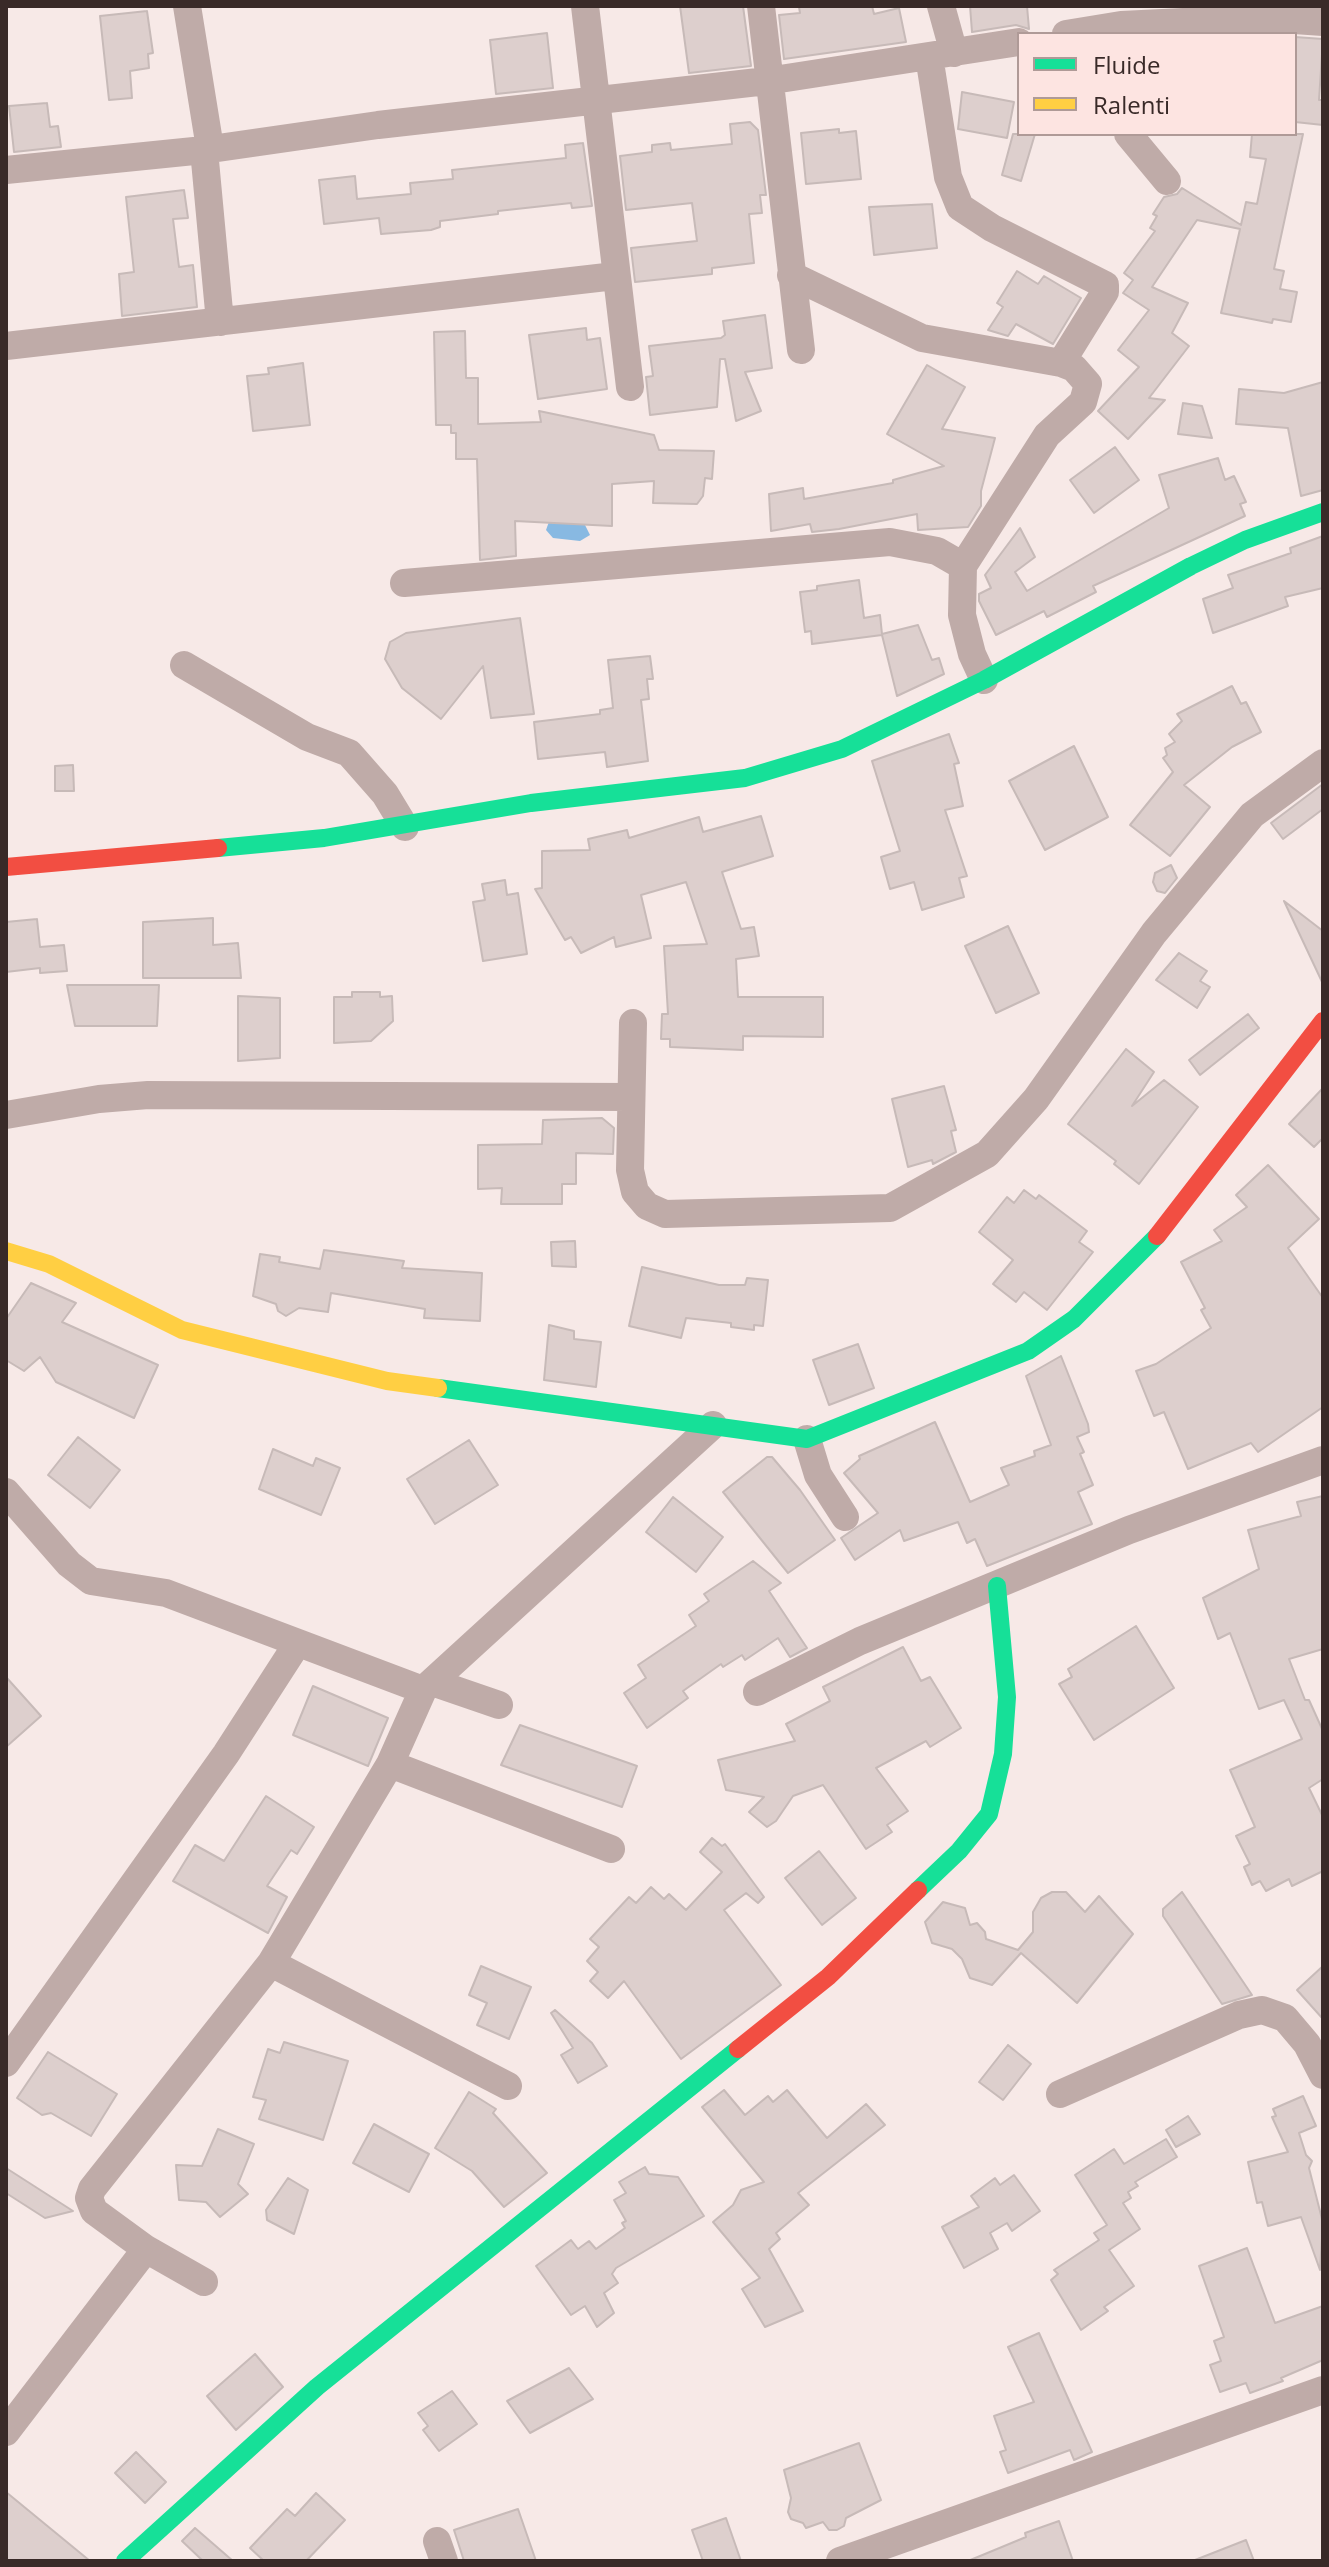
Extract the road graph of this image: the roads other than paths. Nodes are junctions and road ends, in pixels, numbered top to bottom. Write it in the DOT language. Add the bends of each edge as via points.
graph roads {
  1 [pos="187,6"];
  2 [pos="585,6"];
  3 [pos="761,6"];
  4 [pos="941,6"];
  5 [pos="1323,22"];
  6 [pos="1120,30"];
  7 [pos="1093,32"];
  8 [pos="1017,42"];
  9 [pos="941,54"];
  10 [pos="767,81"];
  11 [pos="597,99"];
  12 [pos="1130,136"];
  13 [pos="207,149"];
  14 [pos="6,170"];
  15 [pos="1167,181"];
  16 [pos="791,275"];
  17 [pos="615,276"];
  18 [pos="220,322"];
  19 [pos="6,346"];
  20 [pos="801,350"];
  21 [pos="1061,363"];
  22 [pos="630,387"];
  23 [pos="1323,512"];
  24 [pos="963,566"];
  25 [pos="404,583"];
  26 [pos="184,665"];
  27 [pos="984,680"];
  28 [pos="1323,763"];
  29 [pos="405,827"];
  30 [pos="6,867"];
  31 [pos="1323,1021"];
  32 [pos="633,1023"];
  33 [pos="631,1097"];
  34 [pos="6,1115"];
  35 [pos="6,1251"];
  36 [pos="713,1425"];
  37 [pos="807,1439"];
  38 [pos="1323,1460"];
  39 [pos="6,1492"];
  40 [pos="845,1517"];
  41 [pos="997,1586"];
  42 [pos="297,1644"];
  43 [pos="428,1686"];
  44 [pos="757,1692"];
  45 [pos="499,1705"];
  46 [pos="390,1764"];
  47 [pos="611,1849"];
  48 [pos="271,1963"];
  49 [pos="6,2063"];
  50 [pos="1323,2075"];
  51 [pos="508,2086"];
  52 [pos="1060,2094"];
  53 [pos="146,2249"];
  54 [pos="204,2282"];
  55 [pos="1323,2390"];
  56 [pos="6,2432"];
  57 [pos="125,2561"];
  58 [pos="840,2561"];
  1 -- 13 [label="street"];
  2 -- 11 [label="street"];
  3 -- 10 [label="street"];
  4 -- 9 [label="street"];
  5 -- 6 [label="street" via="1266,18"];
  6 -- 7 [label="street"];
  8 -- 9 [label="street"];
  9 -- 10 [label="street"];
  9 -- 21 [label="street" via="948,177 960,207 1105,285"];
  10 -- 11 [label="street"];
  10 -- 16 [label="street"];
  11 -- 13 [label="street"];
  11 -- 17 [label="street"];
  12 -- 15 [label="street"];
  13 -- 14 [label="street"];
  13 -- 18 [label="street"];
  16 -- 20 [label="street"];
  16 -- 21 [label="street" via="922,338"];
  17 -- 18 [label="street"];
  17 -- 22 [label="street"];
  18 -- 19 [label="street"];
  21 -- 24 [label="street" via="1081,376 1088,393 1047,435"];
  23 -- 27 [label="street" via="1191,566"];
  24 -- 25 [label="street" via="937,551 890,542"];
  24 -- 27 [label="street" via="962,615"];
  26 -- 29 [label="street" via="307,737 349,753"];
  27 -- 29 [label="street" via="842,749 745,778 531,803"];
  28 -- 33 [label="street" via="1252,815 1154,933 1036,1099 987,1154 890,1208 665,1214 647,1206 635,1192 630,1170"];
  29 -- 30 [label="street"];
  31 -- 37 [label="street" via="1152,1243 1074,1319 1028,1351"];
  32 -- 33 [label="street"];
  33 -- 34 [label="street" via="148,1095"];
  35 -- 36 [label="street" via="49,1264 182,1330 387,1381"];
  36 -- 37 [label="street"];
  36 -- 43 [label="street"];
  37 -- 40 [label="street" via="818,1475"];
  38 -- 41 [label="street" via="1129,1530"];
  39 -- 42 [label="street" via="69,1564 91,1581 166,1593"];
  41 -- 44 [label="street" via="860,1641"];
  41 -- 57 [label="street" via="1007,1697 1003,1754 989,1814 959,1851 828,1977 317,2387"];
  42 -- 43 [label="street"];
  42 -- 49 [label="street" via="209,1779"];
  43 -- 45 [label="street"];
  43 -- 46 [label="street"];
  46 -- 47 [label="street"];
  46 -- 48 [label="street"];
  48 -- 51 [label="street"];
  48 -- 53 [label="street" via="92,2189 94,2211"];
  50 -- 52 [label="street" via="1285,2018 1262,2010 1239,2015"];
  53 -- 54 [label="street"];
  53 -- 56 [label="street"];
  55 -- 58 [label="street"];
}
